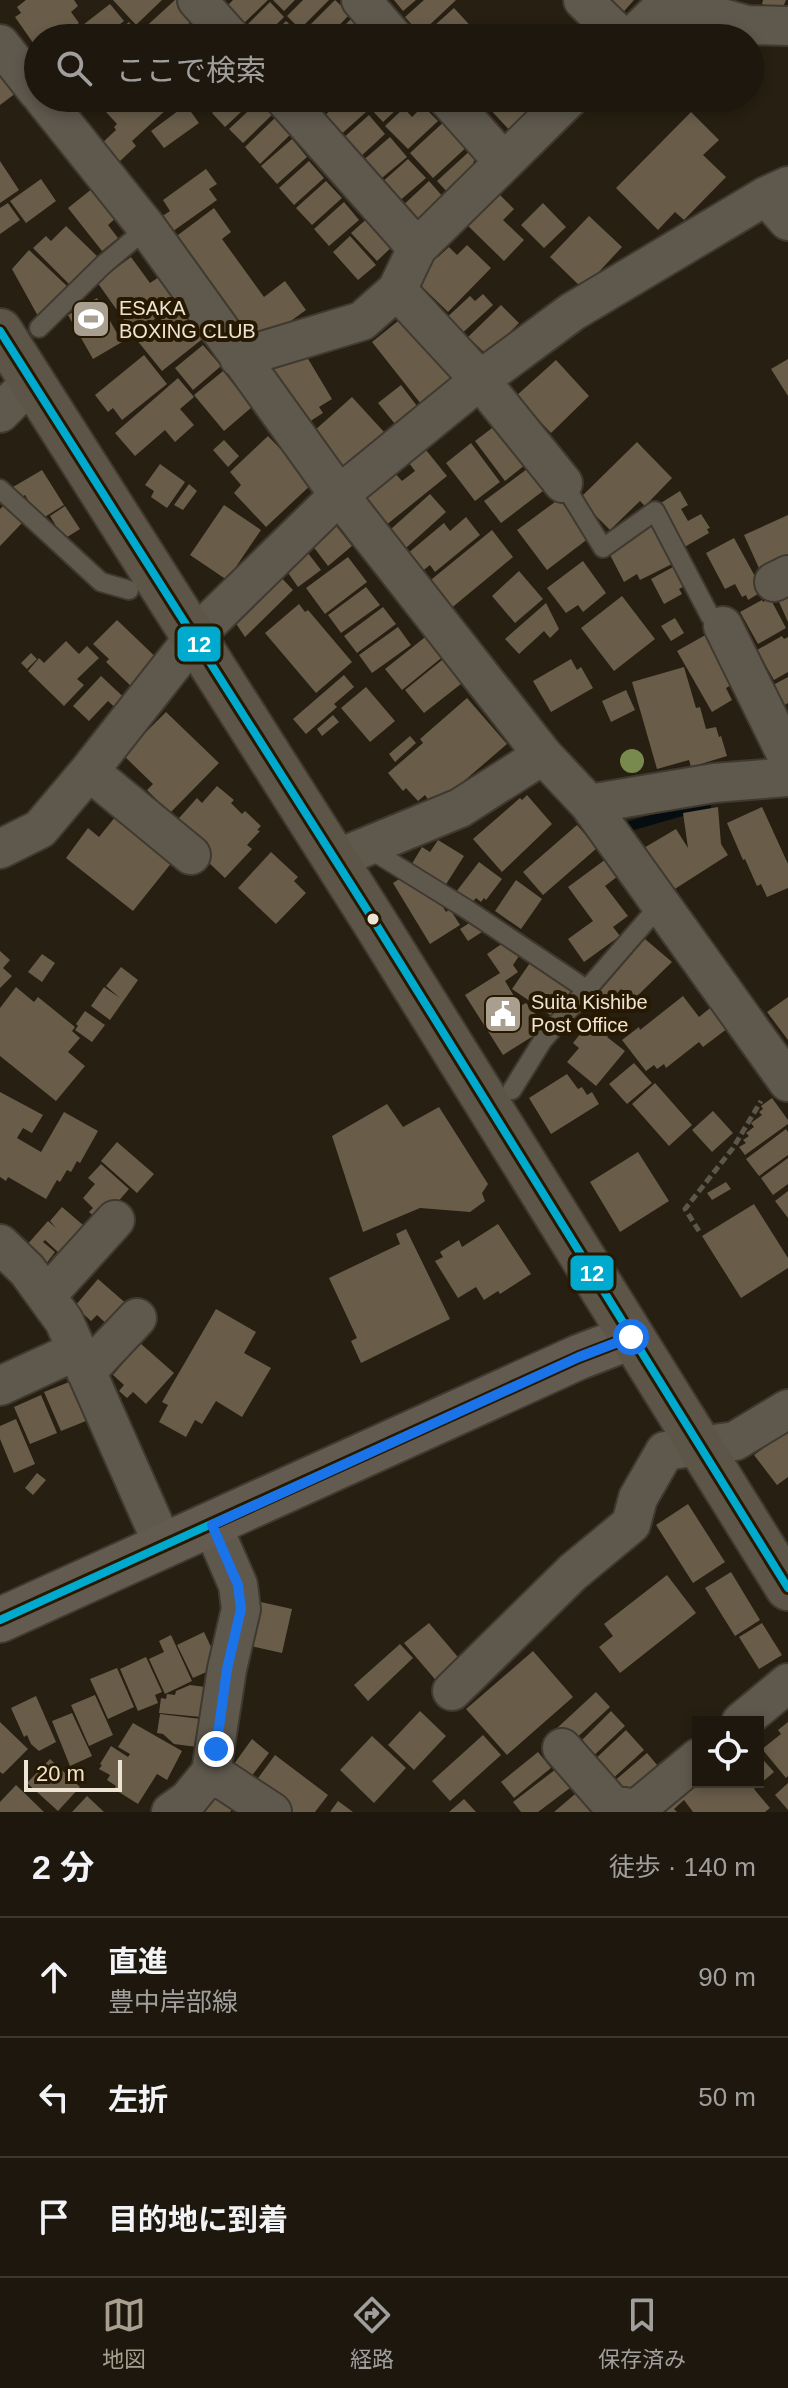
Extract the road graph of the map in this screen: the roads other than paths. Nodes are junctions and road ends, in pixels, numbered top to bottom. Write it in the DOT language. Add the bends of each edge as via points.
graph roads {
  1 [pos="361,0"];
  2 [pos="583,0"];
  3 [pos="669,2"];
  4 [pos="382,24"];
  5 [pos="608,24"];
  6 [pos="646,24"];
  7 [pos="744,24"];
  8 [pos="764,25"];
  9 [pos="788,26"];
  10 [pos="0,44"];
  11 [pos="24,74"];
  12 [pos="54,112"];
  13 [pos="296,112"];
  14 [pos="459,112"];
  15 [pos="555,112"];
  16 [pos="504,162"];
  17 [pos="781,201"];
  18 [pos="147,228"];
  19 [pos="417,248"];
  20 [pos="397,290"];
  21 [pos="19,329"];
  22 [pos="239,358"];
  23 [pos="480,380"];
  24 [pos="31,382"];
  25 [pos="0,413"];
  26 [pos="563,483"];
  27 [pos="0,489"];
  28 [pos="339,495"];
  29 [pos="129,590"];
  30 [pos="723,626"];
  31 [pos="195,636"];
  32 [pos="543,755"];
  33 [pos="788,758"];
  34 [pos="89,771"];
  35 [pos="788,777"];
  36 [pos="589,804"];
  37 [pos="0,849"];
  38 [pos="350,854"];
  39 [pos="191,855"];
  40 [pos="660,905"];
  41 [pos="586,989"];
  42 [pos="787,1081"];
  43 [pos="512,1090"];
  44 [pos="115,1220"];
  45 [pos="0,1244"];
  46 [pos="47,1295"];
  47 [pos="137,1318"];
  48 [pos="631,1337"];
  49 [pos="82,1361"];
  50 [pos="0,1386"];
  51 [pos="788,1409"];
  52 [pos="699,1446"];
  53 [pos="212,1525"];
  54 [pos="164,1547"];
  55 [pos="788,1588"];
  56 [pos="0,1620"];
  57 [pos="452,1691"];
  58 [pos="784,1695"];
  59 [pos="751,1716"];
  60 [pos="562,1748"];
  61 [pos="692,1763"];
  62 [pos="211,1772"];
  63 [pos="636,1811"];
  64 [pos="171,1812"];
  65 [pos="272,1812"];
  1 -- 4 [label="street"];
  2 -- 5 [label="street"];
  3 -- 6 [label="street"];
  3 -- 7 [label="street"];
  8 -- 9 [label="street"];
  10 -- 11 [label="street"];
  12 -- 18 [label="street"];
  13 -- 19 [label="street"];
  14 -- 16 [label="street"];
  15 -- 16 [label="street"];
  16 -- 19 [label="street"];
  17 -- 23 [label="street" via="572,312"];
  18 -- 21 [label="lane"];
  18 -- 22 [label="street"];
  19 -- 20 [label="street"];
  20 -- 22 [label="street" via="362,321"];
  20 -- 23 [label="street"];
  21 -- 24 [label="main road"];
  22 -- 28 [label="street"];
  23 -- 26 [label="street"];
  23 -- 28 [label="street"];
  24 -- 25 [label="street"];
  24 -- 31 [label="main road"];
  26 -- 30 [label="lane" via="603,548 655,511 710,616"];
  27 -- 29 [label="lane" via="101,582"];
  28 -- 31 [label="street"];
  28 -- 32 [label="street"];
  30 -- 33 [label="street"];
  31 -- 34 [label="street"];
  31 -- 38 [label="main road"];
  32 -- 36 [label="street"];
  32 -- 38 [label="street" via="460,808"];
  34 -- 37 [label="street" via="40,829"];
  34 -- 39 [label="street"];
  35 -- 36 [label="street" via="714,783"];
  36 -- 40 [label="street"];
  38 -- 41 [label="lane" via="383,856"];
  38 -- 48 [label="main road"];
  40 -- 41 [label="lane"];
  40 -- 42 [label="street"];
  41 -- 43 [label="lane" via="543,1040"];
  44 -- 46 [label="street"];
  45 -- 46 [label="street"];
  46 -- 49 [label="street"];
  47 -- 49 [label="street"];
  48 -- 52 [label="main road"];
  48 -- 53 [label="street"];
  49 -- 50 [label="street"];
  49 -- 54 [label="street"];
  51 -- 52 [label="street" via="735,1441"];
  52 -- 55 [label="main road"];
  52 -- 57 [label="street" via="665,1451 638,1498 631,1524 573,1572"];
  53 -- 54 [label="street"];
  53 -- 62 [label="street" via="238,1585 241,1609"];
  54 -- 56 [label="street"];
  58 -- 59 [label="street"];
  60 -- 63 [label="street" via="612,1805"];
  61 -- 63 [label="street"];
  62 -- 64 [label="street"];
  62 -- 65 [label="street"];
}
